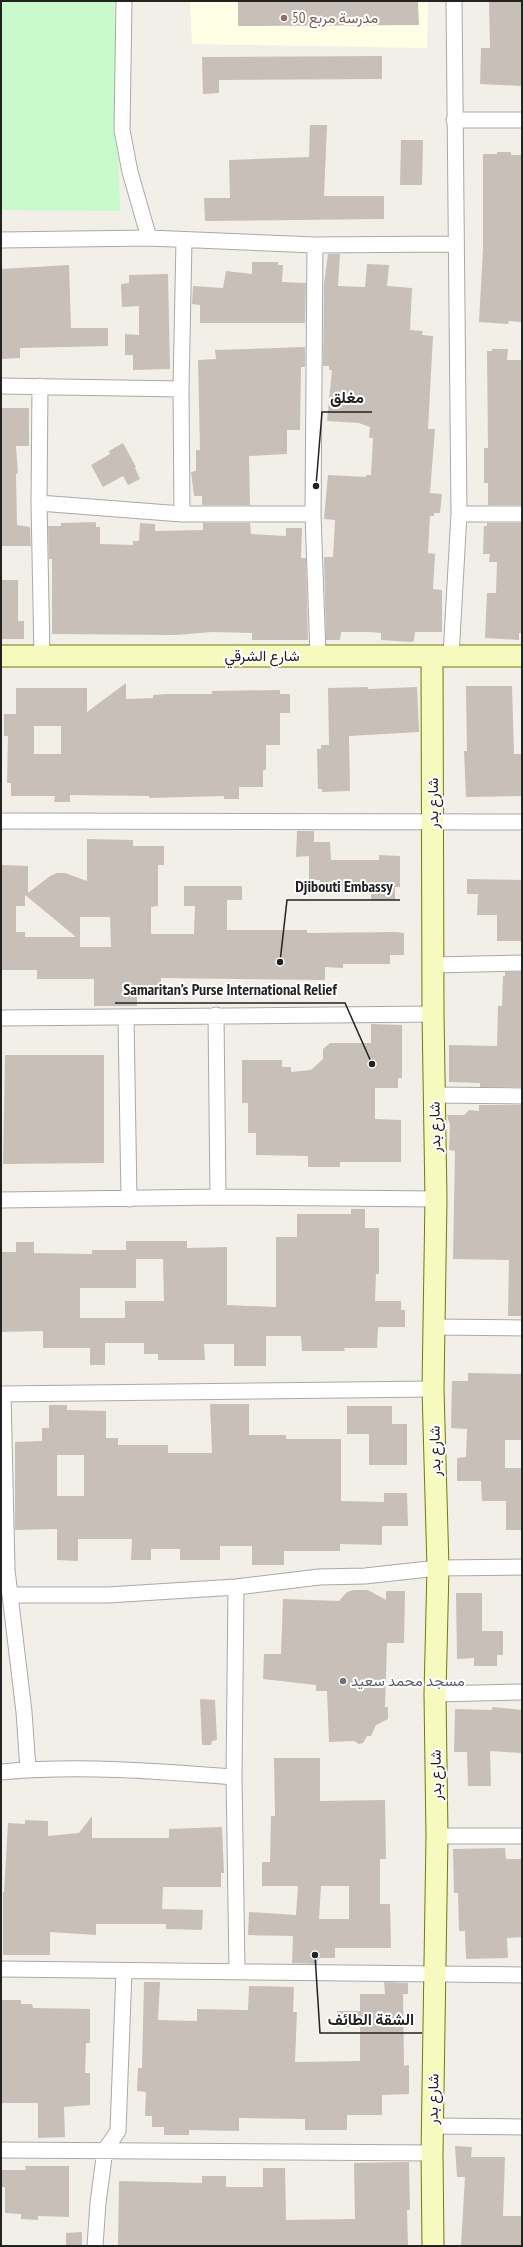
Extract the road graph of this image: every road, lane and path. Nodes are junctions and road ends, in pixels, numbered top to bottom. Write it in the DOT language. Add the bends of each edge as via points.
graph roads {
  1 [pos="124,1"];
  2 [pos="454,1"];
  3 [pos="454,120"];
  4 [pos="522,120"];
  5 [pos="149,238"];
  6 [pos="1,240"];
  7 [pos="184,240"];
  8 [pos="456,244"];
  9 [pos="315,245"];
  10 [pos="1,386"];
  11 [pos="40,386"];
  12 [pos="181,389"];
  13 [pos="39,503"];
  14 [pos="182,514"];
  15 [pos="313,514"];
  16 [pos="459,514"];
  17 [pos="522,514"];
  18 [pos="1,656"];
  19 [pos="42,656"];
  20 [pos="318,656"];
  21 [pos="442,656"];
  22 [pos="522,656"];
  23 [pos="1,821"];
  24 [pos="522,822"];
  25 [pos="432,823"];
  26 [pos="522,963"];
  27 [pos="434,965"];
  28 [pos="433,1014"];
  29 [pos="216,1015"];
  30 [pos="1,1018"];
  31 [pos="126,1018"];
  32 [pos="435,1095"];
  33 [pos="522,1096"];
  34 [pos="218,1197"];
  35 [pos="129,1199"];
  36 [pos="436,1199"];
  37 [pos="1,1200"];
  38 [pos="434,1327"];
  39 [pos="522,1328"];
  40 [pos="433,1389"];
  41 [pos="2,1394"];
  42 [pos="522,1567"];
  43 [pos="438,1568"];
  44 [pos="236,1587"];
  45 [pos="11,1596"];
  46 [pos="522,1692"];
  47 [pos="435,1694"];
  48 [pos="28,1769"];
  49 [pos="1,1772"];
  50 [pos="234,1777"];
  51 [pos="437,1836"];
  52 [pos="522,1836"];
  53 [pos="1,1969"];
  54 [pos="237,1970"];
  55 [pos="124,1971"];
  56 [pos="436,1974"];
  57 [pos="522,1975"];
  58 [pos="433,2126"];
  59 [pos="522,2127"];
  60 [pos="1,2150"];
  61 [pos="105,2150"];
  62 [pos="432,2153"];
  63 [pos="95,2246"];
  64 [pos="433,2246"];
  1 -- 5 [label="street" via="122,130 130,172"];
  2 -- 3 [label="street"];
  3 -- 4 [label="street"];
  3 -- 8 [label="street"];
  5 -- 6 [label="street"];
  5 -- 7 [label="street"];
  7 -- 9 [label="street"];
  7 -- 12 [label="street"];
  8 -- 9 [label="street"];
  8 -- 16 [label="street"];
  9 -- 15 [label="street"];
  10 -- 11 [label="street"];
  11 -- 12 [label="street"];
  11 -- 13 [label="street"];
  12 -- 14 [label="street"];
  13 -- 14 [label="street"];
  13 -- 19 [label="street"];
  14 -- 15 [label="street"];
  15 -- 20 [label="street"];
  16 -- 17 [label="street"];
  16 -- 21 [label="street"];
  18 -- 19 [label="street, شارع الشرقي"];
  19 -- 20 [label="street, شارع الشرقي"];
  20 -- 21 [label="street, شارع الشرقي"];
  21 -- 22 [label="street, شارع الشرقي"];
  21 -- 25 [label="street, شارع بدر"];
  23 -- 25 [label="street"];
  24 -- 25 [label="street"];
  25 -- 27 [label="street, شارع بدر"];
  26 -- 27 [label="street"];
  27 -- 28 [label="street, شارع بدر"];
  28 -- 29 [label="street"];
  28 -- 32 [label="street, شارع بدر"];
  29 -- 31 [label="street"];
  29 -- 34 [label="street"];
  30 -- 31 [label="street"];
  31 -- 35 [label="street"];
  32 -- 33 [label="street"];
  32 -- 36 [label="street, شارع بدر"];
  34 -- 35 [label="street"];
  34 -- 36 [label="street"];
  35 -- 37 [label="street"];
  36 -- 38 [label="street, شارع بدر"];
  38 -- 39 [label="street"];
  38 -- 40 [label="street, شارع بدر"];
  40 -- 41 [label="street"];
  40 -- 43 [label="street, شارع بدر"];
  41 -- 45 [label="street" via="7,1570"];
  42 -- 43 [label="street"];
  43 -- 44 [label="street" via="365,1576 319,1577"];
  43 -- 47 [label="street, شارع بدر"];
  44 -- 45 [label="street" via="108,1595"];
  44 -- 50 [label="street"];
  45 -- 48 [label="street"];
  46 -- 47 [label="street"];
  47 -- 51 [label="street, شارع بدر"];
  48 -- 49 [label="street"];
  48 -- 50 [label="street" via="149,1770"];
  50 -- 54 [label="street"];
  51 -- 52 [label="street"];
  51 -- 56 [label="street, شارع بدر"];
  53 -- 55 [label="street"];
  54 -- 55 [label="street"];
  54 -- 56 [label="street"];
  55 -- 61 [label="street" via="118,2131"];
  56 -- 57 [label="street"];
  56 -- 58 [label="street, شارع بدر"];
  58 -- 59 [label="street"];
  58 -- 62 [label="street, شارع بدر"];
  60 -- 61 [label="street"];
  61 -- 62 [label="street"];
  61 -- 63 [label="street"];
  62 -- 64 [label="street, شارع بدر"];
}
